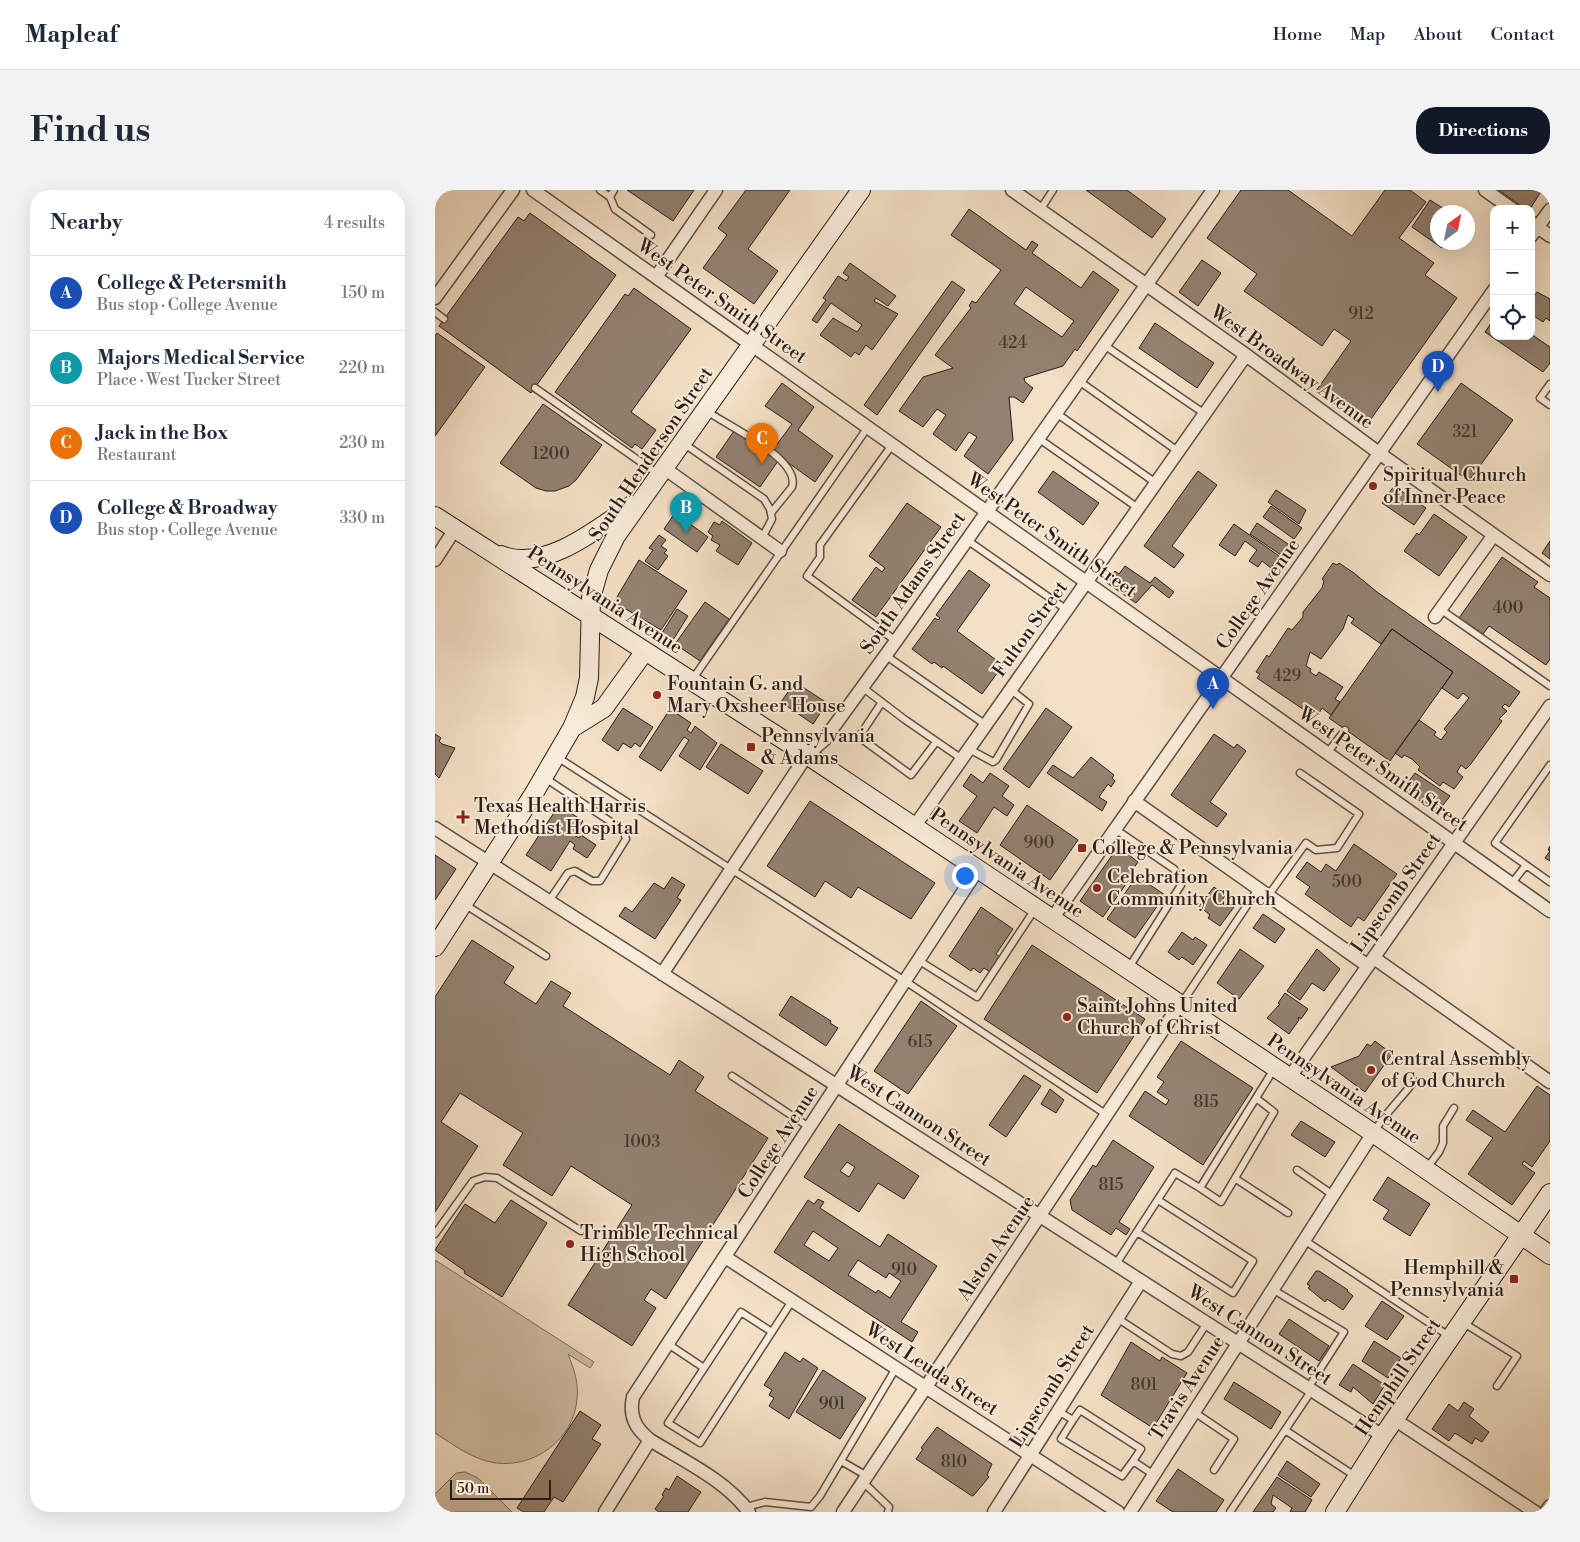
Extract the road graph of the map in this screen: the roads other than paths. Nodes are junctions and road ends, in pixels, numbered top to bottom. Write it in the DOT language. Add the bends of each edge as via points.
graph roads {
  1 [pos="513,190"];
  2 [pos="533,190"];
  3 [pos="600,190"];
  4 [pos="615,190"];
  5 [pos="716,190"];
  6 [pos="861,190"];
  7 [pos="1012,190"];
  8 [pos="1053,190"];
  9 [pos="1213,190"];
  10 [pos="1485,190"];
  11 [pos="610,197"];
  12 [pos="1506,205"];
  13 [pos="1040,210"];
  14 [pos="1550,210"];
  15 [pos="1535,227"];
  16 [pos="1535,230"];
  17 [pos="651,235"];
  18 [pos="1550,236"];
  19 [pos="656,277"];
  20 [pos="1147,285"];
  21 [pos="1490,295"];
  22 [pos="435,298"];
  23 [pos="435,312"];
  24 [pos="444,319"];
  25 [pos="752,345"];
  26 [pos="1104,345"];
  27 [pos="1246,355"];
  28 [pos="1079,381"];
  29 [pos="1550,384"];
  30 [pos="535,388"];
  31 [pos="1550,405"];
  32 [pos="706,410"];
  33 [pos="1056,413"];
  34 [pos="1205,414"];
  35 [pos="868,427"];
  36 [pos="1038,438"];
  37 [pos="682,443"];
  38 [pos="893,445"];
  39 [pos="1179,452"];
  40 [pos="1379,454"];
  41 [pos="662,471"];
  42 [pos="1156,483"];
  43 [pos="641,499"];
  44 [pos="1139,508"];
  45 [pos="987,512"];
  46 [pos="771,513"];
  47 [pos="435,516"];
  48 [pos="455,529"];
  49 [pos="1493,536"];
  50 [pos="762,538"];
  51 [pos="967,540"];
  52 [pos="490,551"];
  53 [pos="780,551"];
  54 [pos="435,560"];
  55 [pos="1550,575"];
  56 [pos="1087,582"];
  57 [pos="1067,610"];
  58 [pos="1437,613"];
  59 [pos="590,615"];
  60 [pos="896,641"];
  61 [pos="645,651"];
  62 [pos="885,655"];
  63 [pos="1221,678"];
  64 [pos="691,681"];
  65 [pos="1550,686"];
  66 [pos="862,687"];
  67 [pos="1010,688"];
  68 [pos="882,702"];
  69 [pos="1550,706"];
  70 [pos="986,725"];
  71 [pos="572,728"];
  72 [pos="1345,730"];
  73 [pos="936,742"];
  74 [pos="1328,752"];
  75 [pos="966,754"];
  76 [pos="807,755"];
  77 [pos="556,756"];
  78 [pos="1550,764"];
  79 [pos="1300,773"];
  80 [pos="543,778"];
  81 [pos="1134,801"];
  82 [pos="914,827"];
  83 [pos="435,828"];
  84 [pos="1115,829"];
  85 [pos="1454,842"];
  86 [pos="489,863"];
  87 [pos="1526,865"];
  88 [pos="731,869"];
  89 [pos="978,869"];
  90 [pos="1550,882"];
  91 [pos="1511,883"];
  92 [pos="1263,892"];
  93 [pos="549,901"];
  94 [pos="463,903"];
  95 [pos="1036,908"];
  96 [pos="1550,911"];
  97 [pos="1052,919"];
  98 [pos="435,947"];
  99 [pos="546,956"];
  100 [pos="919,960"];
  101 [pos="1371,962"];
  102 [pos="1128,969"];
  103 [pos="662,974"];
  104 [pos="905,981"];
  105 [pos="1180,1004"];
  106 [pos="1282,1073"];
  107 [pos="732,1076"];
  108 [pos="1414,1081"];
  109 [pos="1550,1082"];
  110 [pos="836,1086"];
  111 [pos="1256,1098"];
  112 [pos="1454,1108"];
  113 [pos="1107,1115"];
  114 [pos="809,1127"];
  115 [pos="1373,1133"];
  116 [pos="1297,1170"];
  117 [pos="1425,1170"];
  118 [pos="1235,1179"];
  119 [pos="1200,1188"];
  120 [pos="1550,1193"];
  121 [pos="1333,1194"];
  122 [pos="1158,1200"];
  123 [pos="1288,1213"];
  124 [pos="1040,1216"];
  125 [pos="581,1231"];
  126 [pos="1137,1232"];
  127 [pos="435,1234"];
  128 [pos="1520,1236"];
  129 [pos="1304,1240"];
  130 [pos="1550,1255"];
  131 [pos="725,1257"];
  132 [pos="1116,1264"];
  133 [pos="1141,1281"];
  134 [pos="1272,1289"];
  135 [pos="792,1301"];
  136 [pos="1117,1318"];
  137 [pos="1461,1321"];
  138 [pos="1207,1323"];
  139 [pos="772,1332"];
  140 [pos="1451,1337"];
  141 [pos="1238,1343"];
  142 [pos="668,1344"];
  143 [pos="704,1368"];
  144 [pos="896,1368"];
  145 [pos="1497,1386"];
  146 [pos="926,1388"];
  147 [pos="1310,1389"];
  148 [pos="1058,1411"];
  149 [pos="1194,1412"];
  150 [pos="1394,1419"];
  151 [pos="1073,1420"];
  152 [pos="1285,1430"];
  153 [pos="1383,1436"];
  154 [pos="650,1440"];
  155 [pos="1030,1455"];
  156 [pos="841,1461"];
  157 [pos="1133,1461"];
  158 [pos="1214,1470"];
  159 [pos="1154,1475"];
  160 [pos="1357,1477"];
  161 [pos="865,1479"];
  162 [pos="1550,1506"];
  163 [pos="747,1510"];
  164 [pos="1233,1511"];
  165 [pos="605,1512"];
  166 [pos="843,1512"];
  167 [pos="888,1512"];
  168 [pos="994,1512"];
  169 [pos="1118,1512"];
  170 [pos="1130,1512"];
  171 [pos="1335,1512"];
  172 [pos="1535,1512"];
  173 [pos="1546,1512"];
  1 -- 22 [label="street"];
  2 -- 19 [label="street, West Peter Smith Street"];
  3 -- 11 [label="lane"];
  4 -- 11 [label="lane"];
  5 -- 19 [label="street"];
  6 -- 25 [label="street, South Henderson Street"];
  7 -- 13 [label="street, West Broadway Avenue"];
  8 -- 13 [label="lane"];
  9 -- 20 [label="street, South Adams Street"];
  10 -- 12 [label="street"];
  11 -- 17 [label="lane" via="615,209"];
  13 -- 20 [label="street, West Broadway Avenue"];
  14 -- 15 [label="street"];
  16 -- 18 [label="street"];
  19 -- 25 [label="street, West Peter Smith Street"];
  20 -- 26 [label="street, South Adams Street"];
  20 -- 27 [label="street, West Broadway Avenue"];
  21 -- 40 [label="street, College Avenue"];
  23 -- 24 [label="lane"];
  25 -- 32 [label="street, South Henderson Street"];
  25 -- 35 [label="street, West Peter Smith Street"];
  26 -- 28 [label="street, South Adams Street"];
  26 -- 34 [label="lane"];
  27 -- 34 [label="street, Fulton Street"];
  27 -- 40 [label="street, West Broadway Avenue"];
  28 -- 33 [label="street, South Adams Street"];
  28 -- 39 [label="lane"];
  29 -- 31 [label="lane" via="1540,398"];
  30 -- 41 [label="lane"];
  32 -- 37 [label="street, South Henderson Street"];
  32 -- 46 [label="lane" via="753,438 789,472 792,487"];
  33 -- 36 [label="street, South Adams Street"];
  33 -- 42 [label="lane"];
  34 -- 39 [label="street, Fulton Street"];
  35 -- 38 [label="street, West Peter Smith Street"];
  35 -- 53 [label="lane"];
  36 -- 44 [label="lane"];
  36 -- 45 [label="street, South Adams Street"];
  37 -- 41 [label="street, South Henderson Street"];
  37 -- 46 [label="lane" via="764,499"];
  38 -- 45 [label="street, West Peter Smith Street"];
  38 -- 60 [label="lane" via="820,545 820,557 807,576"];
  39 -- 42 [label="street, Fulton Street"];
  40 -- 49 [label="street, West Broadway Avenue"];
  40 -- 63 [label="street, College Avenue"];
  41 -- 43 [label="street, South Henderson Street"];
  41 -- 50 [label="street"];
  42 -- 44 [label="street, Fulton Street"];
  43 -- 52 [label="street" via="589,535 548,554 519,560"];
  43 -- 59 [label="street, South Henderson Street" via="616,536 599,570"];
  44 -- 56 [label="street, Fulton Street"];
  45 -- 51 [label="street, South Adams Street"];
  45 -- 56 [label="street, West Peter Smith Street"];
  46 -- 50 [label="lane" via="771,525"];
  47 -- 48 [label="street, Pennsylvania Avenue"];
  48 -- 52 [label="street, Pennsylvania Avenue"];
  48 -- 54 [label="street"];
  49 -- 55 [label="street, West Broadway Avenue"];
  49 -- 58 [label="street"];
  50 -- 53 [label="street"];
  51 -- 57 [label="lane"];
  51 -- 60 [label="street, South Adams Street"];
  52 -- 59 [label="street, Pennsylvania Avenue"];
  53 -- 64 [label="lane"];
  56 -- 57 [label="street, Fulton Street"];
  56 -- 63 [label="street, West Peter Smith Street"];
  57 -- 67 [label="street, Fulton Street"];
  58 -- 65 [label="lane"];
  59 -- 61 [label="street, Pennsylvania Avenue"];
  59 -- 71 [label="street, South Henderson Street" via="589,678"];
  60 -- 62 [label="street, South Adams Street"];
  61 -- 64 [label="street, Pennsylvania Avenue"];
  61 -- 71 [label="street" via="604,708"];
  62 -- 66 [label="street, South Adams Street"];
  62 -- 70 [label="lane"];
  63 -- 74 [label="street, West Peter Smith Street"];
  63 -- 81 [label="street, College Avenue"];
  64 -- 76 [label="street, Pennsylvania Avenue"];
  66 -- 68 [label="lane"];
  66 -- 76 [label="street, South Adams Street" via="824,740"];
  67 -- 70 [label="street, Fulton Street"];
  67 -- 75 [label="lane" via="1029,704 996,760 993,762"];
  68 -- 73 [label="lane"];
  68 -- 73 [label="lane" via="859,737 911,775"];
  69 -- 85 [label="street, Lipscomb Street"];
  70 -- 75 [label="street, Fulton Street"];
  71 -- 77 [label="street, South Henderson Street"];
  72 -- 74 [label="lane"];
  73 -- 75 [label="lane"];
  74 -- 85 [label="street, West Peter Smith Street"];
  75 -- 82 [label="street, Fulton Street"];
  76 -- 82 [label="street, Pennsylvania Avenue"];
  76 -- 88 [label="street, South Adams Street"];
  77 -- 80 [label="street, South Henderson Street"];
  77 -- 88 [label="lane"];
  78 -- 87 [label="lane" via="1495,843"];
  79 -- 92 [label="lane" via="1359,814 1337,848 1316,850 1306,843"];
  80 -- 86 [label="street, South Henderson Street"];
  80 -- 93 [label="lane" via="623,830 626,839 600,881 592,881 575,871 568,873"];
  81 -- 84 [label="street, College Avenue"];
  81 -- 92 [label="street"];
  82 -- 89 [label="street, Pennsylvania Avenue"];
  83 -- 86 [label="street, West Cannon Street"];
  84 -- 97 [label="street, College Avenue"];
  84 -- 102 [label="lane" via="1174,869 1181,885"];
  85 -- 91 [label="street, West Peter Smith Street"];
  85 -- 101 [label="street, Lipscomb Street"];
  86 -- 93 [label="street, West Cannon Street"];
  86 -- 94 [label="street, South Henderson Street"];
  87 -- 90 [label="lane"];
  87 -- 91 [label="lane"];
  88 -- 103 [label="street, South Adams Street"];
  88 -- 104 [label="lane"];
  89 -- 95 [label="street, Pennsylvania Avenue"];
  89 -- 100 [label="street, College Avenue"];
  91 -- 96 [label="street, West Peter Smith Street"];
  92 -- 101 [label="street"];
  92 -- 105 [label="lane"];
  93 -- 103 [label="street, West Cannon Street"];
  94 -- 98 [label="street, South Henderson Street"];
  94 -- 99 [label="lane"];
  95 -- 97 [label="street, Pennsylvania Avenue"];
  95 -- 100 [label="lane" via="977,997"];
  97 -- 102 [label="street, Pennsylvania Avenue"];
  100 -- 104 [label="street, College Avenue"];
  101 -- 106 [label="street, Lipscomb Street"];
  101 -- 109 [label="street"];
  102 -- 105 [label="street, Pennsylvania Avenue"];
  103 -- 110 [label="street, West Cannon Street"];
  104 -- 110 [label="street, College Avenue"];
  104 -- 113 [label="lane"];
  105 -- 106 [label="street, Pennsylvania Avenue"];
  105 -- 113 [label="street, Alston Avenue"];
  106 -- 111 [label="lane"];
  106 -- 115 [label="street, Pennsylvania Avenue"];
  107 -- 114 [label="lane"];
  108 -- 115 [label="lane" via="1399,1102 1385,1113"];
  110 -- 114 [label="street, College Avenue"];
  110 -- 124 [label="street, West Cannon Street"];
  111 -- 118 [label="lane" via="1274,1112"];
  111 -- 119 [label="lane"];
  112 -- 117 [label="lane" via="1443,1126 1443,1143 1439,1152"];
  113 -- 124 [label="street, Alston Avenue"];
  114 -- 131 [label="street, College Avenue"];
  115 -- 117 [label="street, Pennsylvania Avenue"];
  115 -- 121 [label="street, Travis Avenue"];
  116 -- 121 [label="lane"];
  117 -- 128 [label="street, Pennsylvania Avenue"];
  118 -- 119 [label="lane" via="1221,1202"];
  118 -- 123 [label="lane"];
  119 -- 122 [label="lane" via="1175,1173"];
  120 -- 128 [label="street, Hemphill Street"];
  121 -- 129 [label="street, Travis Avenue"];
  122 -- 126 [label="lane"];
  122 -- 126 [label="lane" via="1253,1261 1233,1293"];
  124 -- 132 [label="street, West Cannon Street"];
  124 -- 146 [label="street, Alston Avenue"];
  125 -- 127 [label="lane" via="497,1178 485,1177 473,1181"];
  126 -- 132 [label="lane"];
  128 -- 130 [label="street, Pennsylvania Avenue"];
  128 -- 137 [label="street, Hemphill Street"];
  129 -- 134 [label="street, Travis Avenue"];
  129 -- 140 [label="lane"];
  131 -- 135 [label="street, West Leuda Street"];
  131 -- 142 [label="street, College Avenue"];
  132 -- 133 [label="street, West Cannon Street"];
  133 -- 136 [label="street, Lipscomb Street"];
  133 -- 138 [label="street, West Cannon Street"];
  134 -- 141 [label="street, Travis Avenue"];
  134 -- 147 [label="lane" via="1344,1332"];
  135 -- 139 [label="lane"];
  135 -- 144 [label="street, West Leuda Street"];
  136 -- 138 [label="lane" via="1172,1354 1181,1356 1188,1352"];
  136 -- 148 [label="street, Lipscomb Street"];
  137 -- 140 [label="street, Hemphill Street"];
  137 -- 145 [label="lane" via="1517,1356"];
  138 -- 141 [label="street, West Cannon Street"];
  139 -- 143 [label="lane" via="741,1312"];
  139 -- 143 [label="lane" via="700,1443 668,1423"];
  140 -- 150 [label="street, Hemphill Street"];
  141 -- 147 [label="street, West Cannon Street"];
  141 -- 149 [label="street, Travis Avenue"];
  142 -- 143 [label="lane"];
  142 -- 154 [label="street, College Avenue" via="633,1398 631,1407 635,1425"];
  144 -- 146 [label="street, West Leuda Street"];
  144 -- 156 [label="lane"];
  146 -- 155 [label="street, West Leuda Street"];
  146 -- 161 [label="street, Alston Avenue"];
  147 -- 152 [label="lane"];
  147 -- 153 [label="street, West Cannon Street"];
  148 -- 151 [label="lane"];
  148 -- 155 [label="street, Lipscomb Street"];
  149 -- 158 [label="lane" via="1234,1439"];
  149 -- 159 [label="street, Travis Avenue"];
  150 -- 153 [label="street, Hemphill Street"];
  150 -- 172 [label="street"];
  151 -- 157 [label="lane" via="1080,1410 1141,1449"];
  151 -- 157 [label="lane" via="1061,1439 1122,1476"];
  152 -- 160 [label="lane"];
  152 -- 164 [label="lane"];
  153 -- 160 [label="street, Hemphill Street"];
  154 -- 163 [label="street, College Avenue" via="738,1497"];
  154 -- 165 [label="street"];
  155 -- 168 [label="street, Lipscomb Street"];
  155 -- 169 [label="street, West Leuda Street"];
  156 -- 161 [label="lane"];
  156 -- 163 [label="lane" via="811,1506 765,1502"];
  157 -- 159 [label="lane"];
  159 -- 170 [label="street, Travis Avenue"];
  160 -- 171 [label="street, Hemphill Street"];
  161 -- 166 [label="street, Alston Avenue"];
  161 -- 167 [label="lane" via="889,1507"];
  162 -- 173 [label="street"];
}
